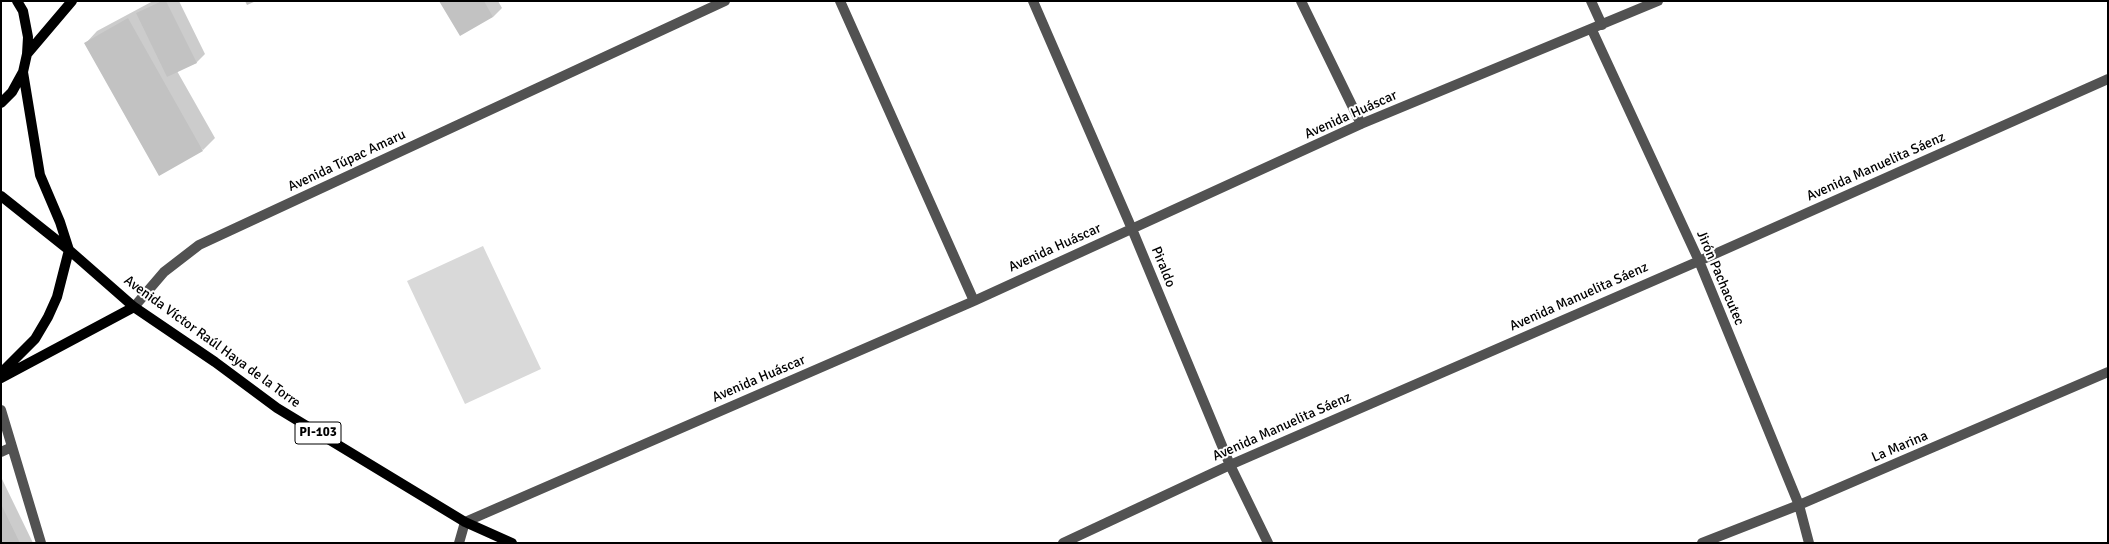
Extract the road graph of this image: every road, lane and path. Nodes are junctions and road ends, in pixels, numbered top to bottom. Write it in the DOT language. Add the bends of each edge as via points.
graph roads {
  1 [pos="17,1"];
  2 [pos="72,1"];
  3 [pos="724,1"];
  4 [pos="840,1"];
  5 [pos="1033,1"];
  6 [pos="1301,1"];
  7 [pos="1591,1"];
  8 [pos="1658,1"];
  9 [pos="1602,25"];
  10 [pos="1592,30"];
  11 [pos="27,54"];
  12 [pos="23,72"];
  13 [pos="2108,79"];
  14 [pos="1,103"];
  15 [pos="1361,124"];
  16 [pos="1,196"];
  17 [pos="1132,229"];
  18 [pos="69,250"];
  19 [pos="1699,261"];
  20 [pos="974,301"];
  21 [pos="134,307"];
  22 [pos="2108,372"];
  23 [pos="1,374"];
  24 [pos="1,378"];
  25 [pos="1,410"];
  26 [pos="12,447"];
  27 [pos="1,452"];
  28 [pos="1230,465"];
  29 [pos="1799,505"];
  30 [pos="465,522"];
  31 [pos="42,543"];
  32 [pos="459,543"];
  33 [pos="512,543"];
  34 [pos="1063,543"];
  35 [pos="1268,543"];
  36 [pos="1702,543"];
  37 [pos="1809,543"];
  1 -- 11 [label="main road" via="28,37"];
  2 -- 11 [label="main road"];
  3 -- 21 [label="street, Avenida Túpac Amaru" via="199,245 164,272"];
  4 -- 20 [label="street"];
  5 -- 17 [label="street, Piraldo"];
  6 -- 15 [label="street"];
  7 -- 9 [label="street"];
  8 -- 9 [label="street, Avenida Huáscar"];
  9 -- 10 [label="street, Avenida Huáscar"];
  10 -- 15 [label="street, Avenida Huáscar"];
  10 -- 19 [label="street, Jirón Pachacutec"];
  11 -- 12 [label="main road"];
  12 -- 14 [label="main road" via="12,92"];
  12 -- 18 [label="main road, Avenida Víctor Raúl Haya de la Torre" via="40,175"];
  13 -- 19 [label="street, Avenida Manuelita Sáenz"];
  15 -- 17 [label="street, Avenida Huáscar"];
  16 -- 18 [label="main road, Avenida Víctor Raúl Haya de la Torre"];
  17 -- 20 [label="street, Avenida Huáscar"];
  17 -- 28 [label="street, Piraldo"];
  18 -- 21 [label="main road, Avenida Víctor Raúl Haya de la Torre"];
  18 -- 23 [label="main road" via="57,297 48,317 35,339"];
  19 -- 28 [label="street, Avenida Manuelita Sáenz"];
  19 -- 29 [label="street, Jirón Pachacutec"];
  20 -- 30 [label="street, Avenida Huáscar"];
  21 -- 24 [label="main road, Avenida Túpac Amaru"];
  21 -- 30 [label="main road, Avenida Víctor Raúl Haya de la Torre / PI-103" via="277,408"];
  22 -- 29 [label="street, La Marina"];
  25 -- 26 [label="street"];
  26 -- 27 [label="street"];
  26 -- 31 [label="street"];
  28 -- 34 [label="street, Avenida Manuelita Sáenz"];
  28 -- 35 [label="street, Piraldo"];
  29 -- 36 [label="street, La Marina"];
  29 -- 37 [label="street, Jirón Pachacutec"];
  30 -- 32 [label="street"];
  30 -- 33 [label="main road, Avenida Víctor Raúl Haya de la Torre / PI-103"];
}
